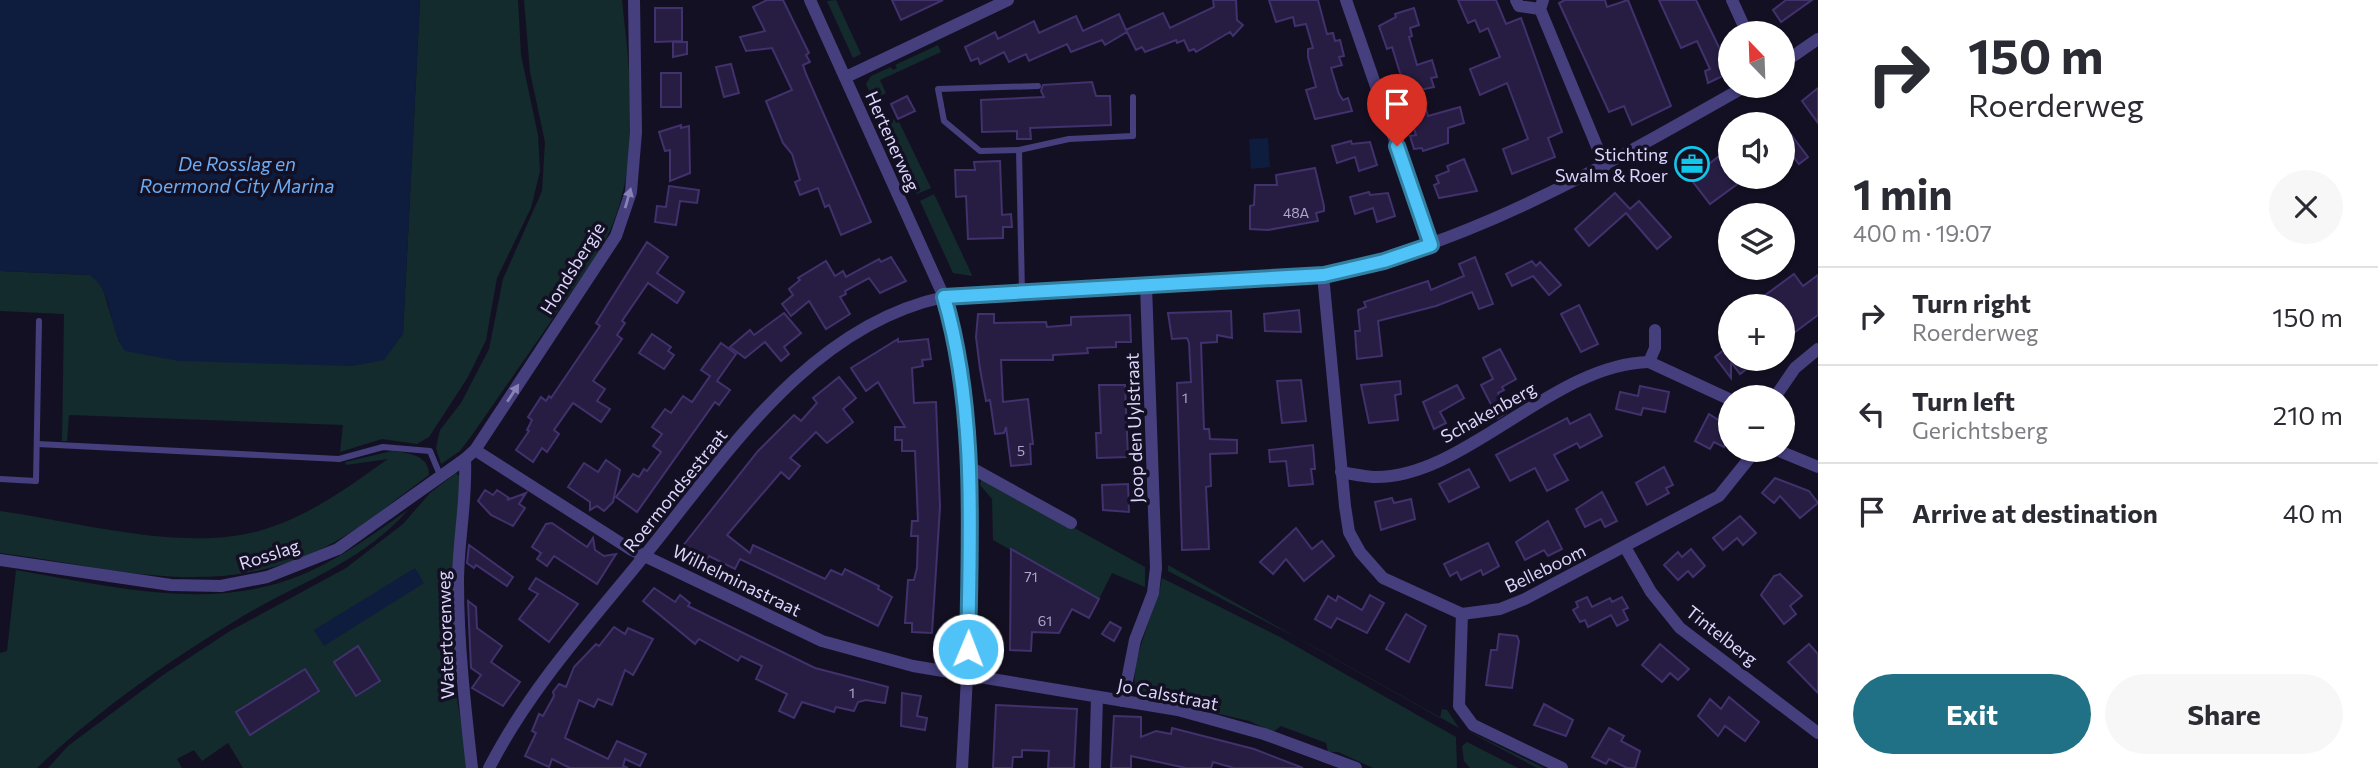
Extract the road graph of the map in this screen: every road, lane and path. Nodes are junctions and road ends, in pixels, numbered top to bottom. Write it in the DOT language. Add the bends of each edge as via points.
graph roads {
  1 [pos="634,0"];
  2 [pos="810,0"];
  3 [pos="1009,0"];
  4 [pos="1346,0"];
  5 [pos="1516,0"];
  6 [pos="1732,0"];
  7 [pos="1541,5"];
  8 [pos="1742,21"];
  9 [pos="1818,39"];
  10 [pos="1796,54"];
  11 [pos="846,77"];
  12 [pos="1038,86"];
  13 [pos="1133,97"];
  14 [pos="1725,98"];
  15 [pos="1019,150"];
  16 [pos="1605,166"];
  17 [pos="1431,245"];
  18 [pos="1324,275"];
  19 [pos="1146,286"];
  20 [pos="1022,293"];
  21 [pos="944,297"];
  22 [pos="39,321"];
  23 [pos="1655,330"];
  24 [pos="1818,349"];
  25 [pos="1649,362"];
  26 [pos="1783,385"];
  27 [pos="1718,394"];
  28 [pos="37,444"];
  29 [pos="470,455"];
  30 [pos="1795,457"];
  31 [pos="1746,462"];
  32 [pos="968,466"];
  33 [pos="1818,467"];
  34 [pos="1340,472"];
  35 [pos="441,477"];
  36 [pos="0,479"];
  37 [pos="1071,523"];
  38 [pos="1625,547"];
  39 [pos="645,554"];
  40 [pos="0,560"];
  41 [pos="1462,614"];
  42 [pos="967,676"];
  43 [pos="1097,697"];
  44 [pos="1123,701"];
  45 [pos="1818,733"];
  46 [pos="494,766"];
  47 [pos="472,768"];
  48 [pos="962,768"];
  49 [pos="1096,768"];
  50 [pos="1356,768"];
  51 [pos="1562,768"];
  29 -- 1 [label="street, Hondsbergje, one-way" via="616,236 631,192 636,132"];
  2 -- 11 [label="street, Hertenerweg"];
  3 -- 11 [label="street"];
  4 -- 17 [label="street"];
  5 -- 7 [label="street" via="1519,6"];
  6 -- 8 [label="street"];
  7 -- 16 [label="street"];
  9 -- 10 [label="street"];
  11 -- 21 [label="street, Hertenerweg"];
  12 -- 15 [label="lane" via="938,89 944,121 980,151"];
  13 -- 15 [label="lane" via="1133,136 1069,139"];
  14 -- 16 [label="street, Roermondsestraat"];
  15 -- 20 [label="lane"];
  16 -- 17 [label="street, Roermondsestraat" via="1524,208"];
  17 -- 18 [label="street, Roermondsestraat"];
  18 -- 19 [label="street, Roermondsestraat"];
  18 -- 34 [label="street"];
  19 -- 20 [label="street, Roermondsestraat"];
  19 -- 44 [label="street, Joop den Uylstraat" via="1156,568"];
  20 -- 21 [label="street, Roermondsestraat"];
  21 -- 32 [label="street, Hertenerweg" via="962,392"];
  21 -- 39 [label="street, Roermondsestraat" via="910,304 865,327 813,365 730,446"];
  22 -- 28 [label="lane"];
  23 -- 25 [label="street"];
  24 -- 26 [label="street"];
  25 -- 27 [label="street"];
  25 -- 34 [label="street, Schakenberg" via="1594,372 1413,470 1374,477"];
  28 -- 35 [label="lane" via="339,458 383,447 430,451"];
  28 -- 36 [label="lane" via="36,481"];
  29 -- 35 [label="street, Rosslag"];
  29 -- 39 [label="street, Wilhelminastraat"];
  29 -- 47 [label="street, Watertorenweg" via="458,578 461,673"];
  30 -- 33 [label="street"];
  31 -- 38 [label="street, Belleboom" via="1719,496"];
  32 -- 37 [label="street"];
  32 -- 42 [label="street, Hertenerweg"];
  34 -- 41 [label="street" via="1349,532 1360,552 1383,578"];
  35 -- 40 [label="street, Rosslag" via="338,549 267,577 233,584 171,584"];
  38 -- 41 [label="street, Belleboom" via="1525,599 1500,609"];
  38 -- 45 [label="street, Tintelberg" via="1650,592 1680,628"];
  39 -- 42 [label="street, Wilhelminastraat" via="822,641"];
  39 -- 46 [label="street, Roermondsestraat" via="517,716"];
  41 -- 51 [label="street" via="1459,706 1466,719"];
  42 -- 43 [label="street, Jo Calsstraat"];
  42 -- 48 [label="street, Hertenerweg"];
  43 -- 44 [label="street, Jo Calsstraat"];
  43 -- 49 [label="street"];
  44 -- 50 [label="street, Jo Calsstraat" via="1178,710 1264,734"];
}
